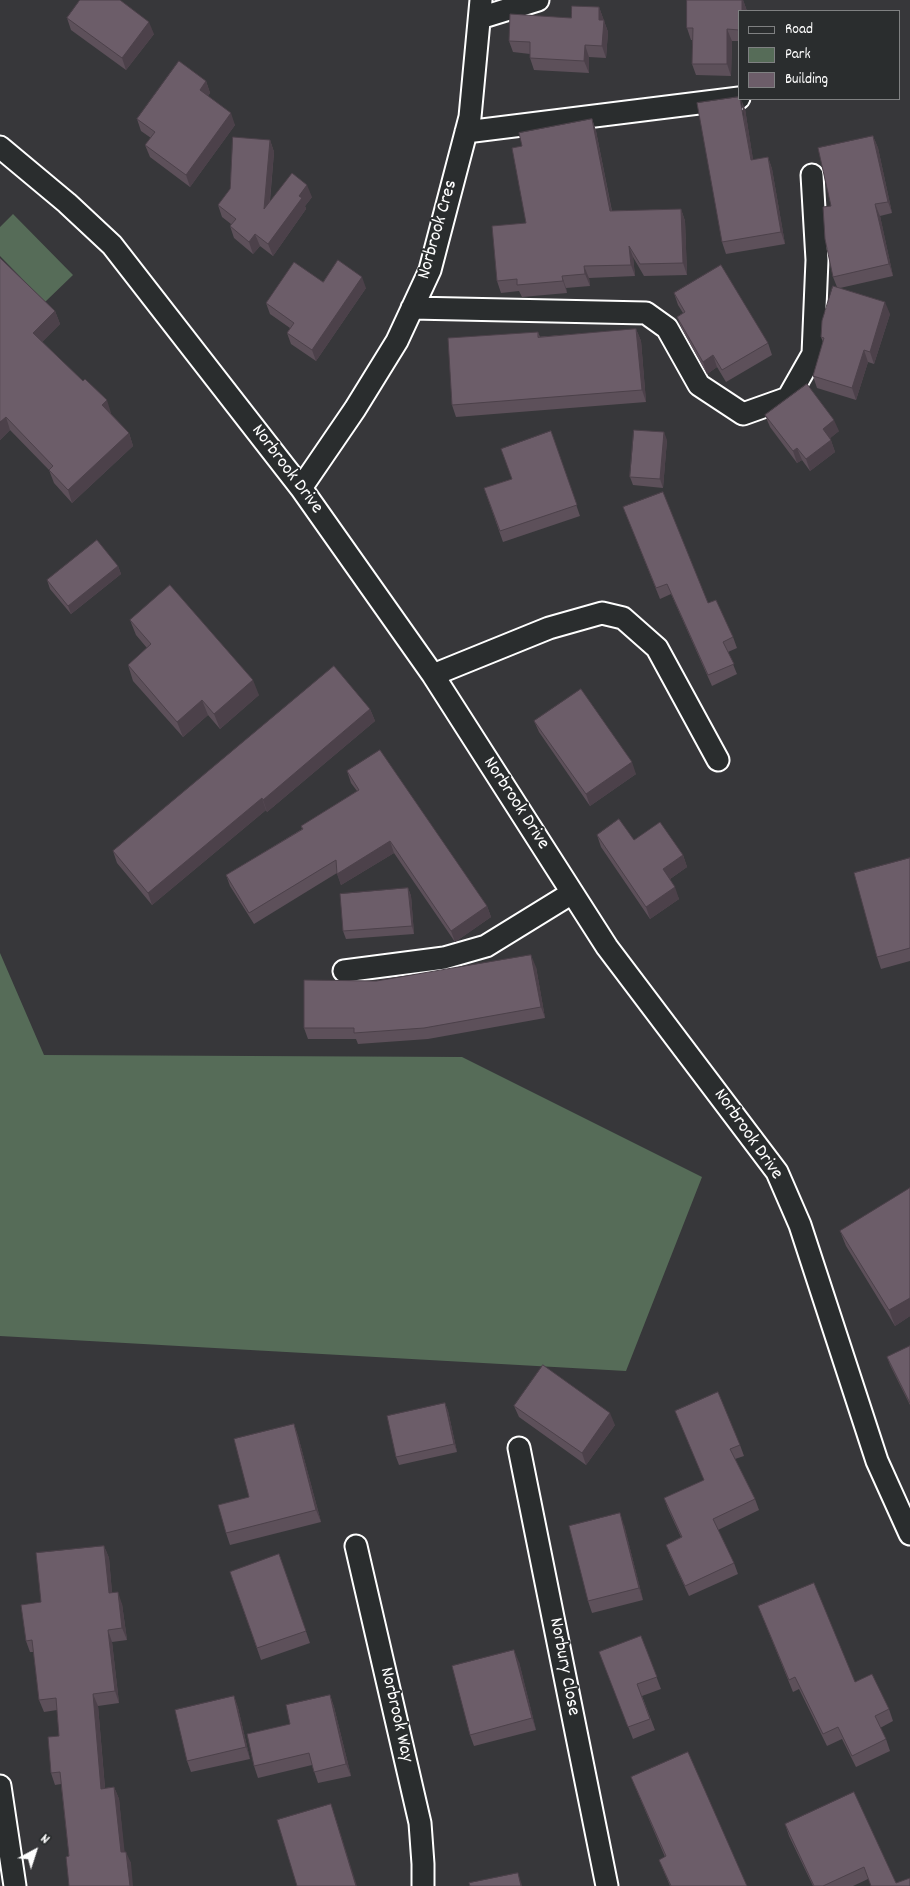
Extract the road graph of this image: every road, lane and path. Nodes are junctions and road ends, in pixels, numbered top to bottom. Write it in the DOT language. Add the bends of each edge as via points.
graph roads {
  1 [pos="538,0"];
  2 [pos="480,9"];
  3 [pos="738,98"];
  4 [pos="466,132"];
  5 [pos="0,147"];
  6 [pos="812,175"];
  7 [pos="412,308"];
  8 [pos="300,488"];
  9 [pos="433,675"];
  10 [pos="718,760"];
  11 [pos="572,893"];
  12 [pos="344,971"];
  13 [pos="519,1448"];
  14 [pos="910,1534"];
  15 [pos="356,1546"];
  16 [pos="0,1786"];
  17 [pos="15,1886"];
  18 [pos="423,1886"];
  19 [pos="608,1886"];
  1 -- 2 [label="street"];
  2 -- 4 [label="street, Norbrook Cres"];
  3 -- 4 [label="street"];
  4 -- 7 [label="street, Norbrook Cres" via="430,270"];
  5 -- 8 [label="street, Norbrook Drive" via="112,245"];
  6 -- 7 [label="street" via="817,260 813,354 788,398 742,414 699,385 667,328 646,313"];
  7 -- 8 [label="street, Norbrook Cres" via="397,341 360,401"];
  8 -- 9 [label="street, Norbrook Drive"];
  9 -- 10 [label="street" via="549,628 602,613 623,618 657,648"];
  9 -- 11 [label="street, Norbrook Drive"];
  11 -- 12 [label="street" via="486,946 444,958"];
  11 -- 14 [label="street, Norbrook Drive" via="608,947 777,1172 800,1224 877,1460"];
  13 -- 19 [label="street, Norbury Close"];
  15 -- 18 [label="street, Norbrook Way" via="420,1823"];
  16 -- 17 [label="street"];
}
